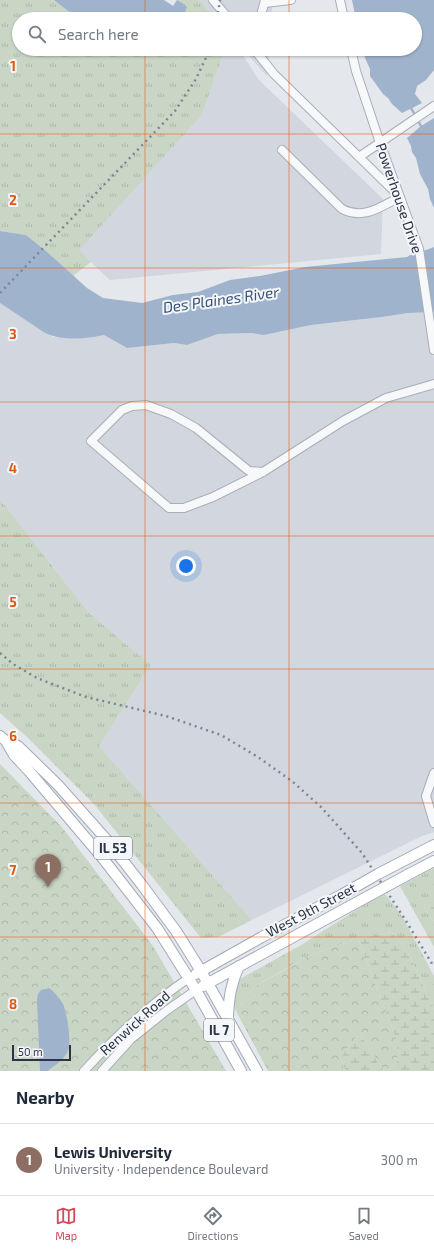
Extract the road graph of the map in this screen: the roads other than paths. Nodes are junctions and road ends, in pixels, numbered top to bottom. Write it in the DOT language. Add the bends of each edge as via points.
graph roads {
  1 [pos="213,0"];
  2 [pos="290,0"];
  3 [pos="340,0"];
  4 [pos="265,1"];
  5 [pos="223,12"];
  6 [pos="262,12"];
  7 [pos="343,12"];
  8 [pos="260,56"];
  9 [pos="353,56"];
  10 [pos="434,106"];
  11 [pos="380,143"];
  12 [pos="282,150"];
  13 [pos="359,157"];
  14 [pos="400,197"];
  15 [pos="434,350"];
  16 [pos="434,384"];
  17 [pos="263,472"];
  18 [pos="3,739"];
  19 [pos="434,773"];
  20 [pos="434,824"];
  21 [pos="434,845"];
  22 [pos="434,860"];
  23 [pos="239,966"];
  24 [pos="201,971"];
  25 [pos="189,978"];
  26 [pos="208,983"];
  27 [pos="196,990"];
  28 [pos="228,1017"];
  29 [pos="84,1071"];
  30 [pos="102,1071"];
  31 [pos="241,1071"];
  32 [pos="257,1071"];
  1 -- 5 [label="street"];
  2 -- 4 [label="street"];
  3 -- 7 [label="street"];
  4 -- 6 [label="street"];
  8 -- 13 [label="street" via="274,74"];
  9 -- 11 [label="street, Powerhouse Drive"];
  10 -- 11 [label="street"];
  11 -- 13 [label="street"];
  11 -- 14 [label="street, Powerhouse Drive"];
  12 -- 14 [label="street" via="348,212 371,212"];
  13 -- 14 [label="street"];
  14 -- 15 [label="street, Powerhouse Drive" via="419,249"];
  16 -- 17 [label="street" via="386,398 343,421"];
  17 -- 17 [label="street" via="249,471 196,428 171,414 146,405 122,410 91,441 169,508 184,508 213,497"];
  18 -- 24 [label="main road, IL 53" via="18,746 33,760 106,839 163,914"];
  18 -- 25 [label="main road, IL 53" via="126,886"];
  19 -- 20 [label="street" via="426,796"];
  21 -- 24 [label="main road, West 9th Street, bridge"];
  22 -- 23 [label="main road, West 9th Street, bridge"];
  23 -- 26 [label="main road, West 9th Street"];
  23 -- 28 [label="main road" via="230,989"];
  24 -- 25 [label="main road, West 9th Street"];
  24 -- 26 [label="main road, IL 7"];
  25 -- 27 [label="main road, IL 53"];
  25 -- 29 [label="street, Renwick Road" via="142,1013"];
  26 -- 27 [label="main road, Renwick Road"];
  26 -- 28 [label="main road, IL 7"];
  27 -- 30 [label="street, Renwick Road" via="131,1040"];
  27 -- 31 [label="main road, IL 7"];
  28 -- 32 [label="main road, IL 7"];
}
